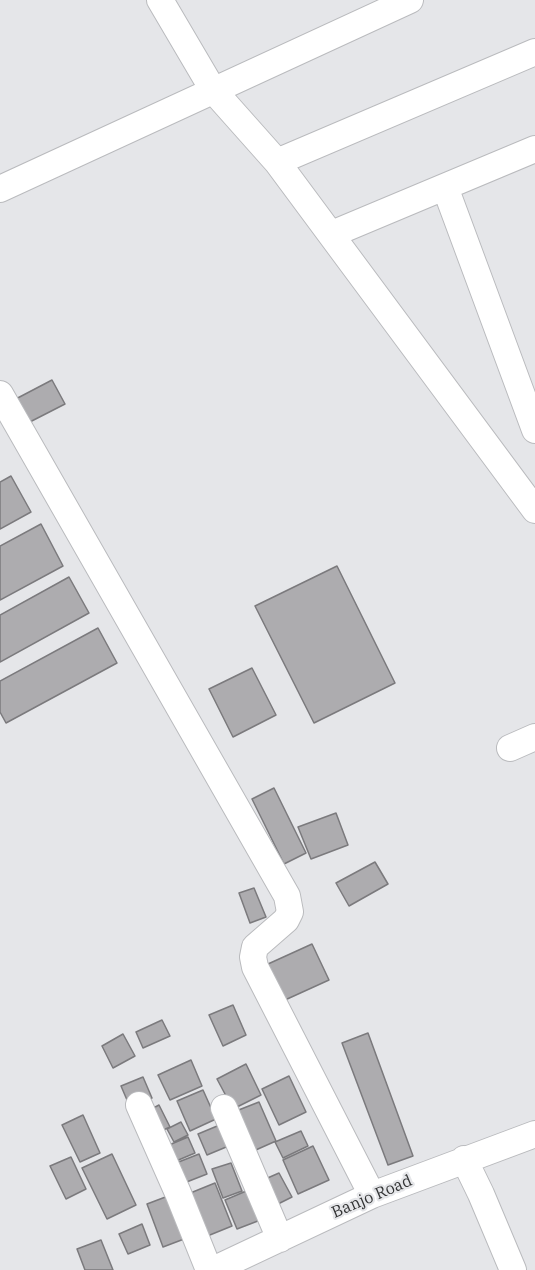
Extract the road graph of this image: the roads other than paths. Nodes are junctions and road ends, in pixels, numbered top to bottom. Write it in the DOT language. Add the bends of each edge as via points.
graph roads {
  1 [pos="410,0"];
  2 [pos="169,3"];
  3 [pos="535,52"];
  4 [pos="213,90"];
  5 [pos="533,156"];
  6 [pos="278,162"];
  7 [pos="444,187"];
  8 [pos="0,189"];
  9 [pos="332,234"];
  10 [pos="0,394"];
  11 [pos="535,430"];
  12 [pos="535,509"];
  13 [pos="535,737"];
  14 [pos="510,748"];
  15 [pos="139,1105"];
  16 [pos="224,1108"];
  17 [pos="535,1134"];
  18 [pos="464,1159"];
  19 [pos="372,1195"];
  20 [pos="280,1239"];
  21 [pos="211,1270"];
  22 [pos="513,1270"];
  1 -- 4 [label="street"];
  2 -- 4 [label="street"];
  3 -- 6 [label="street"];
  4 -- 6 [label="street"];
  4 -- 8 [label="street"];
  5 -- 7 [label="street"];
  6 -- 9 [label="street"];
  7 -- 9 [label="street"];
  7 -- 11 [label="street"];
  9 -- 12 [label="street"];
  10 -- 19 [label="street" via="287,896 290,912 255,947 255,967"];
  13 -- 14 [label="street"];
  15 -- 21 [label="street"];
  16 -- 20 [label="street"];
  17 -- 18 [label="street, Banjo Road"];
  18 -- 19 [label="street, Banjo Road"];
  18 -- 22 [label="street"];
  19 -- 20 [label="street, Banjo Road"];
  20 -- 21 [label="street, Banjo Road"];
}
